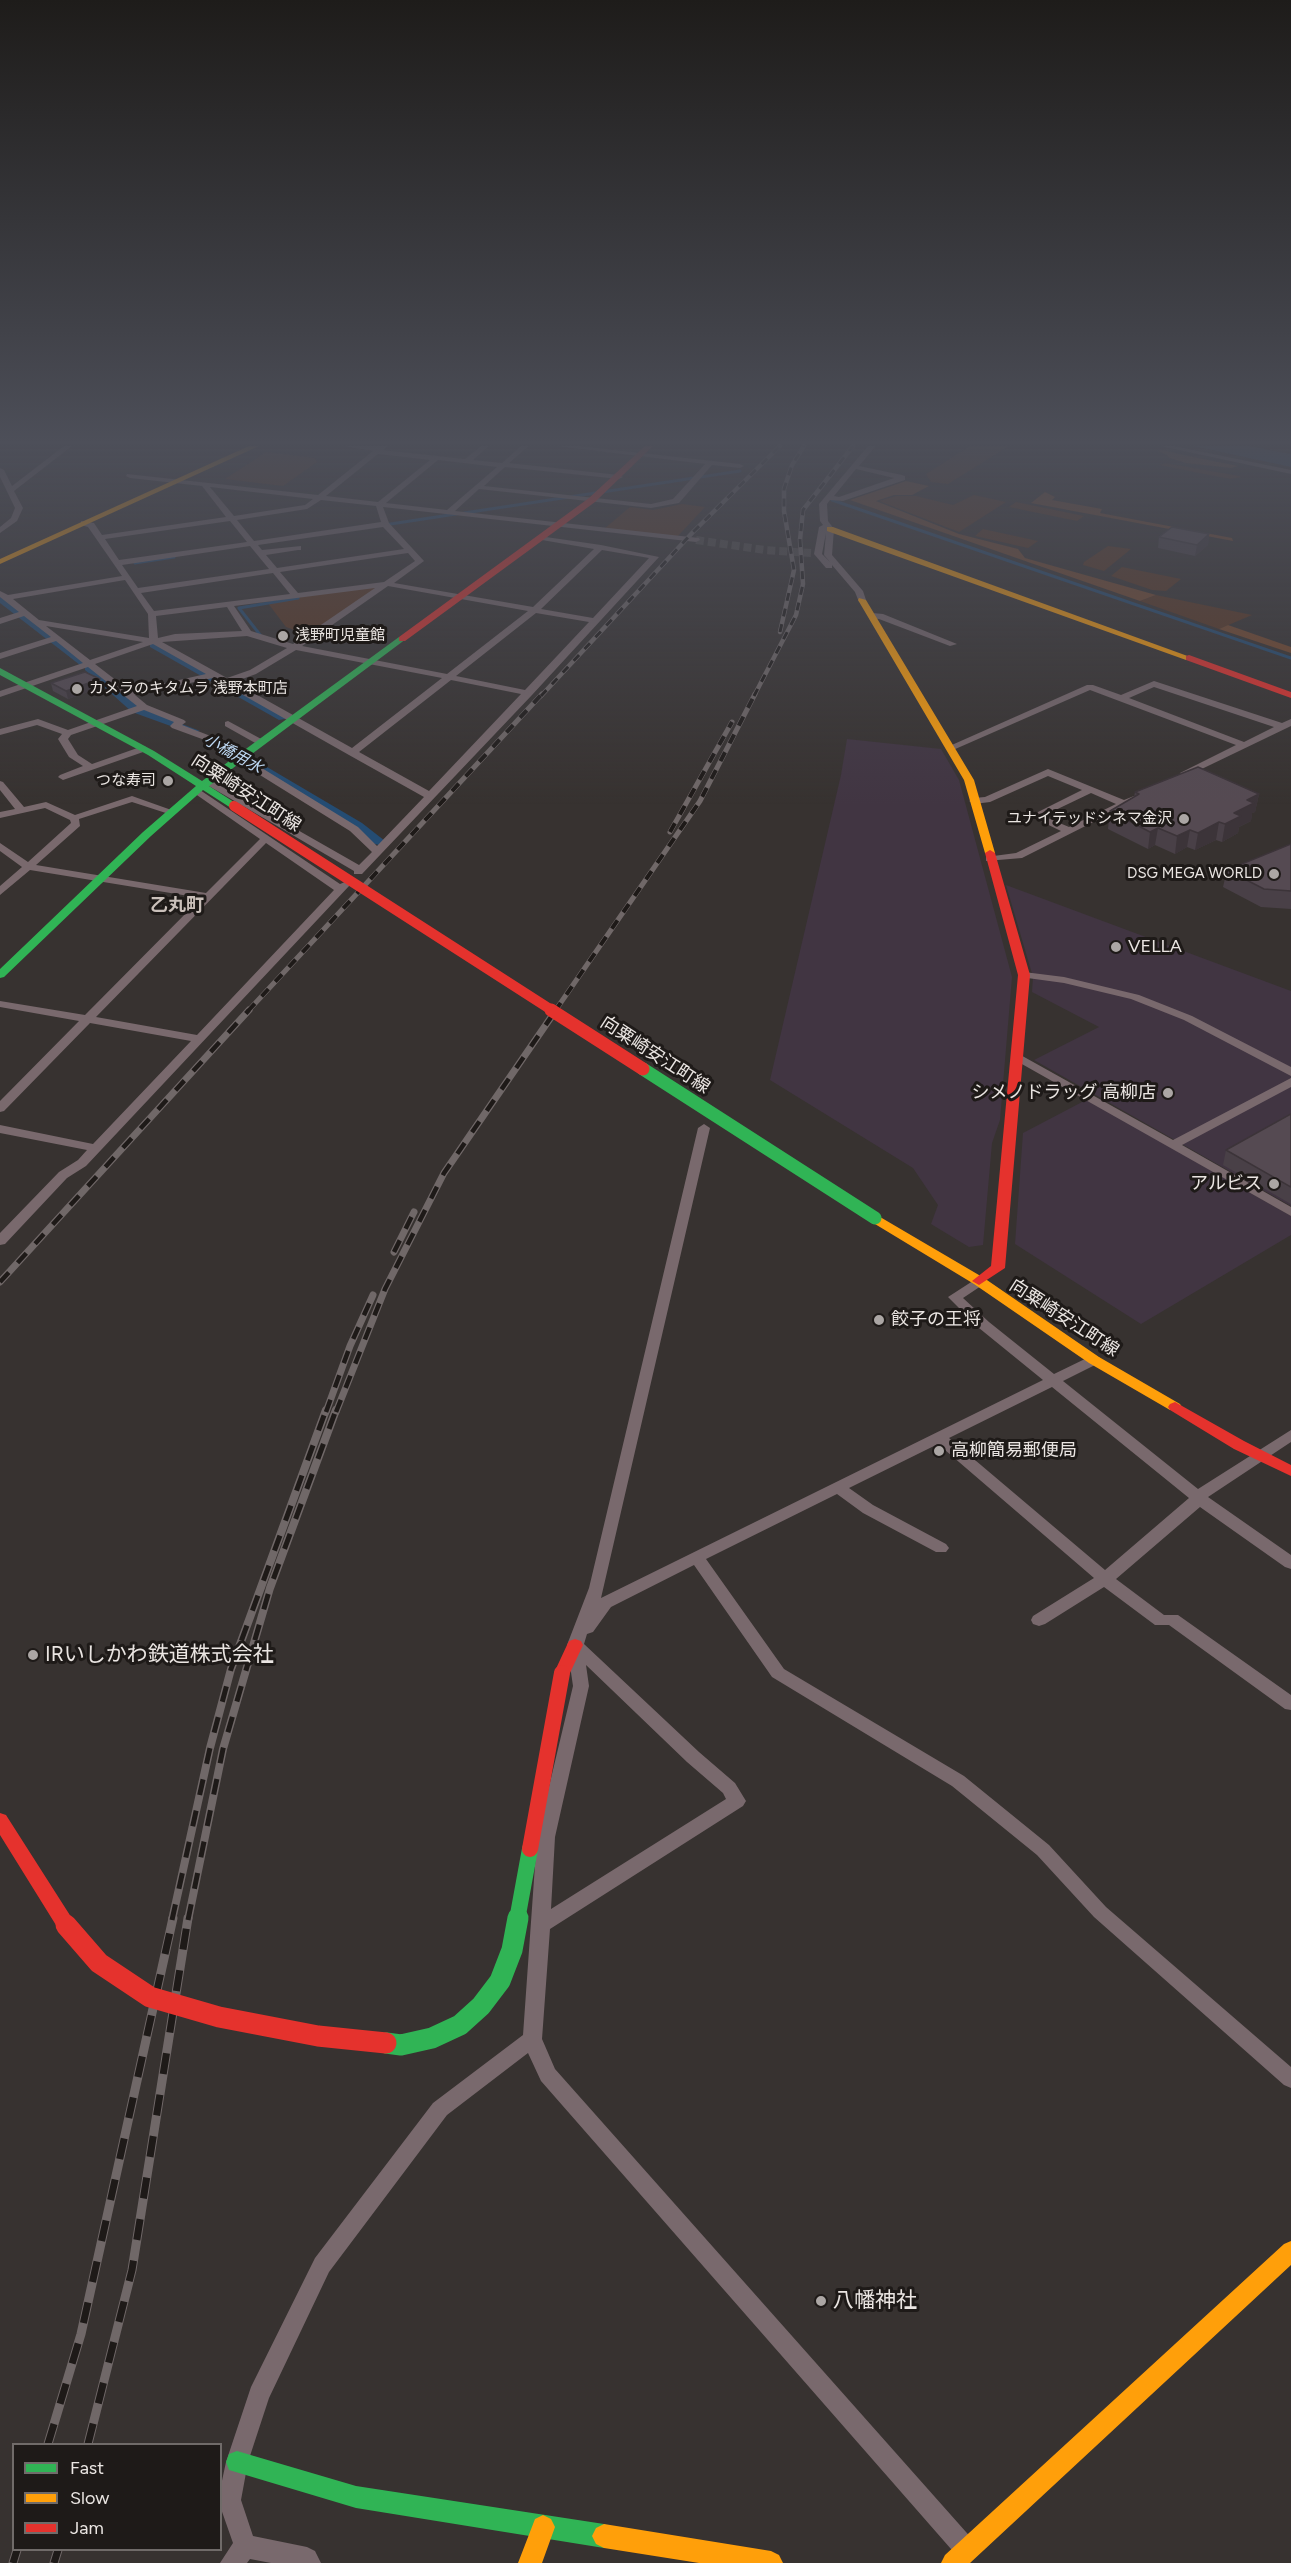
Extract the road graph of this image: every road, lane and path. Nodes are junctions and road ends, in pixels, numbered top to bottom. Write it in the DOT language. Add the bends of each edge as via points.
graph roads {
  1 [pos="118,566"];
  2 [pos="271,566"];
  3 [pos="298,566"];
  4 [pos="414,566"];
  5 [pos="503,566"];
  6 [pos="582,566"];
  7 [pos="647,566"];
  8 [pos="826,566"];
  9 [pos="837,566"];
  10 [pos="938,566"];
  11 [pos="274,569"];
  12 [pos="125,578"];
  13 [pos="388,584"];
  14 [pos="135,591"];
  15 [pos="4,596"];
  16 [pos="296,596"];
  17 [pos="461,596"];
  18 [pos="862,600"];
  19 [pos="230,606"];
  20 [pos="535,610"];
  21 [pos="26,613"];
  22 [pos="152,614"];
  23 [pos="872,616"];
  24 [pos="0,621"];
  25 [pos="35,621"];
  26 [pos="596,621"];
  27 [pos="248,633"];
  28 [pos="57,638"];
  29 [pos="154,641"];
  30 [pos="953,644"];
  31 [pos="292,647"];
  32 [pos="0,656"];
  33 [pos="369,663"];
  34 [pos="91,665"];
  35 [pos="0,671"];
  36 [pos="212,675"];
  37 [pos="449,677"];
  38 [pos="226,682"];
  39 [pos="28,685"];
  40 [pos="529,693"];
  41 [pos="0,694"];
  42 [pos="129,694"];
  43 [pos="1291,695"];
  44 [pos="1120,699"];
  45 [pos="144,707"];
  46 [pos="293,718"];
  47 [pos="97,722"];
  48 [pos="228,724"];
  49 [pos="1286,724"];
  50 [pos="0,732"];
  51 [pos="68,733"];
  52 [pos="260,742"];
  53 [pos="1244,745"];
  54 [pos="143,748"];
  55 [pos="950,748"];
  56 [pos="352,753"];
  57 [pos="238,758"];
  58 [pos="91,767"];
  59 [pos="63,777"];
  60 [pos="1174,779"];
  61 [pos="0,784"];
  62 [pos="202,786"];
  63 [pos="1090,790"];
  64 [pos="1144,794"];
  65 [pos="430,796"];
  66 [pos="974,801"];
  67 [pos="1124,804"];
  68 [pos="20,809"];
  69 [pos="172,812"];
  70 [pos="0,815"];
  71 [pos="74,818"];
  72 [pos="1069,831"];
  73 [pos="266,837"];
  74 [pos="0,846"];
  75 [pos="377,851"];
  76 [pos="990,859"];
  77 [pos="28,867"];
  78 [pos="100,880"];
  79 [pos="0,892"];
  80 [pos="208,896"];
  81 [pos="0,975"];
  82 [pos="1024,975"];
  83 [pos="0,1004"];
  84 [pos="87,1019"];
  85 [pos="200,1039"];
  86 [pos="1017,1056"];
  87 [pos="1291,1072"];
  88 [pos="1291,1082"];
  89 [pos="0,1108"];
  90 [pos="704,1128"];
  91 [pos="0,1129"];
  92 [pos="1174,1145"];
  93 [pos="96,1148"];
  94 [pos="1291,1212"];
  95 [pos="0,1241"];
  96 [pos="978,1281"];
  97 [pos="1094,1360"];
  98 [pos="1052,1382"];
  99 [pos="1291,1435"];
  100 [pos="939,1437"];
  101 [pos="1260,1455"];
  102 [pos="1291,1471"];
  103 [pos="838,1487"];
  104 [pos="1197,1497"];
  105 [pos="942,1548"];
  106 [pos="698,1558"];
  107 [pos="1291,1563"];
  108 [pos="1105,1579"];
  109 [pos="1039,1620"];
  110 [pos="575,1645"];
  111 [pos="1291,1704"];
  112 [pos="0,1820"];
  113 [pos="541,1925"];
  114 [pos="532,2039"];
  115 [pos="1291,2079"];
  116 [pos="1291,2251"];
  117 [pos="237,2462"];
  118 [pos="543,2527"];
  119 [pos="238,2555"];
  120 [pos="960,2556"];
  121 [pos="309,2563"];
  122 [pos="530,2563"];
  123 [pos="771,2563"];
  1 -- 12 [label="street"];
  2 -- 11 [label="street"];
  3 -- 11 [label="street"];
  4 -- 13 [label="street"];
  5 -- 17 [label="street"];
  6 -- 20 [label="street"];
  7 -- 26 [label="street"];
  8 -- 18 [label="street"];
  9 -- 18 [label="street"];
  10 -- 43 [label="street"];
  11 -- 14 [label="street"];
  11 -- 16 [label="street"];
  12 -- 14 [label="street"];
  12 -- 15 [label="street"];
  13 -- 16 [label="street"];
  13 -- 17 [label="street"];
  13 -- 31 [label="street"];
  14 -- 22 [label="street"];
  15 -- 21 [label="street"];
  16 -- 19 [label="street"];
  17 -- 20 [label="street"];
  17 -- 33 [label="street"];
  18 -- 23 [label="street"];
  19 -- 22 [label="street"];
  19 -- 27 [label="street"];
  20 -- 26 [label="street"];
  20 -- 37 [label="street"];
  21 -- 24 [label="street"];
  21 -- 25 [label="street"];
  22 -- 29 [label="street"];
  23 -- 30 [label="street"];
  23 -- 55 [label="street"];
  25 -- 28 [label="street"];
  25 -- 29 [label="street"];
  26 -- 40 [label="street"];
  27 -- 29 [label="street"];
  27 -- 31 [label="street"];
  28 -- 32 [label="street"];
  28 -- 34 [label="street"];
  29 -- 34 [label="street"];
  29 -- 36 [label="street"];
  31 -- 33 [label="street"];
  31 -- 38 [label="street" via="253,672"];
  33 -- 37 [label="street"];
  33 -- 46 [label="street"];
  34 -- 39 [label="street"];
  34 -- 42 [label="street"];
  35 -- 39 [label="street, 向粟崎安江町線"];
  36 -- 38 [label="street"];
  36 -- 42 [label="street"];
  37 -- 40 [label="street"];
  37 -- 56 [label="street"];
  38 -- 46 [label="street"];
  39 -- 41 [label="street"];
  39 -- 47 [label="street, 向粟崎安江町線"];
  40 -- 65 [label="street"];
  42 -- 45 [label="street"];
  44 -- 49 [label="street" via="1154,684"];
  44 -- 53 [label="street"];
  44 -- 55 [label="street" via="1090,687"];
  45 -- 47 [label="street"];
  45 -- 57 [label="street" via="181,722 175,726 205,737"];
  46 -- 52 [label="street"];
  46 -- 56 [label="street"];
  47 -- 51 [label="street"];
  47 -- 54 [label="street, 向粟崎安江町線"];
  48 -- 52 [label="street"];
  49 -- 53 [label="street"];
  50 -- 51 [label="street" via="38,722"];
  51 -- 58 [label="street" via="63,739 74,758"];
  52 -- 57 [label="street"];
  53 -- 60 [label="street"];
  54 -- 58 [label="street"];
  54 -- 62 [label="street, 向粟崎安江町線"];
  55 -- 66 [label="street" via="969,780"];
  56 -- 65 [label="street"];
  57 -- 62 [label="street"];
  57 -- 75 [label="street" via="354,829"];
  58 -- 59 [label="street"];
  61 -- 68 [label="street"];
  62 -- 69 [label="street"];
  62 -- 73 [label="street"];
  62 -- 75 [label="street" via="359,871"];
  62 -- 96 [label="street, 向粟崎安江町線, bridge"];
  63 -- 66 [label="street" via="1048,772 987,800"];
  63 -- 67 [label="street"];
  63 -- 72 [label="street" via="1035,816"];
  64 -- 67 [label="street"];
  65 -- 75 [label="street"];
  66 -- 76 [label="street"];
  67 -- 72 [label="street"];
  68 -- 70 [label="street"];
  68 -- 71 [label="street" via="46,805"];
  69 -- 71 [label="street" via="132,799"];
  69 -- 78 [label="street"];
  71 -- 77 [label="street" via="76,824"];
  72 -- 76 [label="street" via="1018,856"];
  73 -- 80 [label="street"];
  73 -- 85 [label="street" via="343,888"];
  74 -- 77 [label="street"];
  76 -- 82 [label="street"];
  77 -- 78 [label="street"];
  77 -- 79 [label="street"];
  78 -- 80 [label="street"];
  78 -- 81 [label="street"];
  80 -- 84 [label="street"];
  82 -- 86 [label="street"];
  82 -- 87 [label="street" via="1064,980 1142,1000 1188,1018"];
  83 -- 84 [label="street"];
  84 -- 85 [label="street"];
  84 -- 89 [label="street"];
  85 -- 93 [label="street"];
  86 -- 92 [label="street"];
  86 -- 96 [label="street" via="998,1268"];
  88 -- 92 [label="street"];
  90 -- 110 [label="street" via="597,1588"];
  91 -- 93 [label="street"];
  92 -- 94 [label="street"];
  93 -- 95 [label="street" via="63,1175"];
  96 -- 97 [label="street, 向粟崎安江町線"];
  96 -- 98 [label="street" via="955,1297"];
  97 -- 98 [label="street"];
  97 -- 101 [label="street, 向粟崎安江町線"];
  98 -- 100 [label="street"];
  98 -- 104 [label="street"];
  99 -- 101 [label="street"];
  100 -- 103 [label="street"];
  100 -- 108 [label="street"];
  101 -- 102 [label="street, 向粟崎安江町線"];
  101 -- 104 [label="street"];
  103 -- 105 [label="street" via="876,1514"];
  103 -- 106 [label="street"];
  104 -- 107 [label="street"];
  104 -- 108 [label="street" via="1194,1504"];
  106 -- 110 [label="street" via="605,1603"];
  106 -- 115 [label="street" via="778,1673 958,1781 1042,1850 1100,1912"];
  108 -- 109 [label="street"];
  108 -- 111 [label="street" via="1161,1621 1172,1619"];
  110 -- 112 [label="street, bridge" via="562,1673 512,1950 500,1981 481,2006 460,2025 432,2038 401,2045 318,2036 219,2017 150,1996 99,1963 66,1925"];
  110 -- 113 [label="street" via="581,1686 546,1837"];
  110 -- 113 [label="street" via="729,1788 737,1801"];
  113 -- 114 [label="street"];
  114 -- 117 [label="street" via="440,2109 322,2265 259,2395"];
  114 -- 120 [label="street" via="548,2075"];
  116 -- 120 [label="street"];
  117 -- 118 [label="street" via="357,2497"];
  117 -- 119 [label="street" via="230,2500"];
  118 -- 122 [label="street"];
  118 -- 123 [label="street"];
  119 -- 121 [label="street" via="307,2559"];
}
